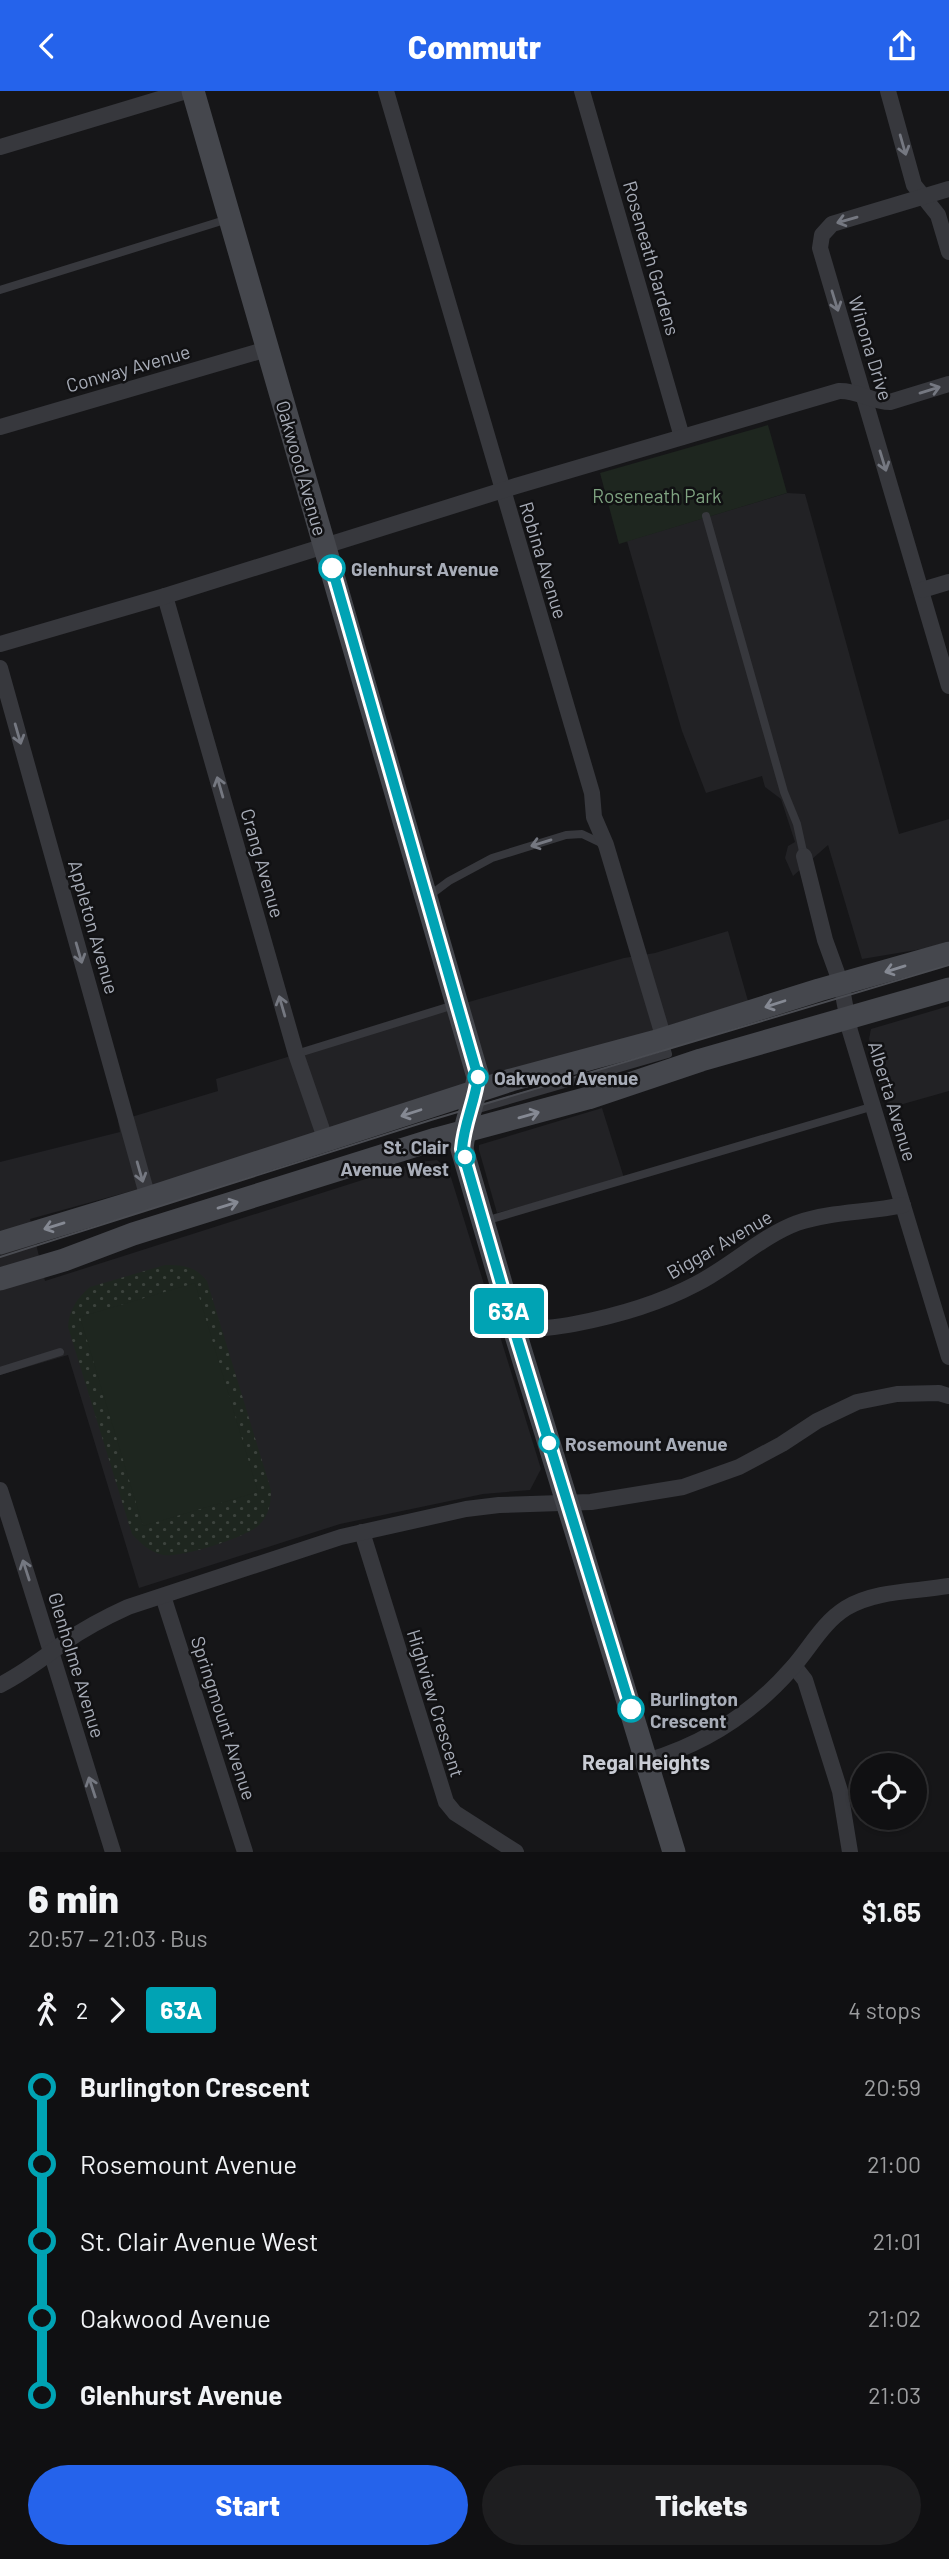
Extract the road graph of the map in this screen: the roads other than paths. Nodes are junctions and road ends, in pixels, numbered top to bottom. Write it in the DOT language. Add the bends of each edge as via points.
graph roads {
  1 [pos="186,91"];
  2 [pos="193,91"];
  3 [pos="386,91"];
  4 [pos="582,91"];
  5 [pos="888,91"];
  6 [pos="0,147"];
  7 [pos="949,189"];
  8 [pos="923,197"];
  9 [pos="230,218"];
  10 [pos="949,252"];
  11 [pos="0,290"];
  12 [pos="267,349"];
  13 [pos="949,384"];
  14 [pos="863,396"];
  15 [pos="0,427"];
  16 [pos="682,437"];
  17 [pos="501,490"];
  18 [pos="706,516"];
  19 [pos="325,546"];
  20 [pos="949,582"];
  21 [pos="922,590"];
  22 [pos="166,596"];
  23 [pos="0,644"];
  24 [pos="0,668"];
  25 [pos="949,686"];
  26 [pos="606,845"];
  27 [pos="804,856"];
  28 [pos="427,897"];
  29 [pos="949,953"];
  30 [pos="841,985"];
  31 [pos="949,989"];
  32 [pos="458,1004"];
  33 [pos="847,1016"];
  34 [pos="664,1039"];
  35 [pos="296,1054"];
  36 [pos="874,1106"];
  37 [pos="470,1112"];
  38 [pos="327,1141"];
  39 [pos="148,1198"];
  40 [pos="903,1205"];
  41 [pos="482,1221"];
  42 [pos="0,1243"];
  43 [pos="0,1279"];
  44 [pos="515,1332"];
  45 [pos="60,1352"];
  46 [pos="949,1357"];
  47 [pos="0,1371"];
  48 [pos="949,1396"];
  49 [pos="0,1490"];
  50 [pos="567,1503"];
  51 [pos="362,1532"];
  52 [pos="949,1586"];
  53 [pos="163,1596"];
  54 [pos="51,1654"];
  55 [pos="794,1666"];
  56 [pos="0,1685"];
  57 [pos="647,1761"];
  58 [pos="113,1852"];
  59 [pos="245,1852"];
  60 [pos="516,1852"];
  61 [pos="674,1852"];
  62 [pos="850,1852"];
  1 -- 6 [label="street"];
  2 -- 9 [label="main road, Oakwood Avenue"];
  3 -- 17 [label="street, Robina Avenue"];
  4 -- 16 [label="street, Roseneath Gardens"];
  5 -- 8 [label="street, one-way" via="914,185"];
  7 -- 8 [label="street"];
  8 -- 10 [label="street" via="938,215"];
  8 -- 14 [label="street, Winona Drive, one-way" via="832,224 822,235 820,248"];
  9 -- 11 [label="lane"];
  9 -- 12 [label="main road, Oakwood Avenue"];
  12 -- 15 [label="street, Conway Avenue"];
  12 -- 19 [label="main road, Oakwood Avenue"];
  14 -- 13 [label="street, one-way" via="890,402"];
  14 -- 16 [label="street" via="839,391"];
  14 -- 21 [label="street, Winona Drive, one-way"];
  16 -- 17 [label="street"];
  17 -- 19 [label="street"];
  17 -- 26 [label="street, Robina Avenue" via="592,793 594,817"];
  18 -- 27 [label="lane"];
  19 -- 22 [label="street"];
  19 -- 28 [label="main road, Oakwood Avenue"];
  20 -- 21 [label="street"];
  21 -- 25 [label="street, Winona Drive"];
  22 -- 23 [label="street"];
  35 -- 22 [label="street, Crang Avenue, one-way"];
  24 -- 39 [label="street, Appleton Avenue, one-way"];
  26 -- 28 [label="lane, one-way" via="582,834 566,835 492,858"];
  26 -- 34 [label="street, Robina Avenue"];
  27 -- 30 [label="street, Alberta Avenue"];
  28 -- 32 [label="main road, Oakwood Avenue"];
  29 -- 30 [label="main road, one-way"];
  30 -- 33 [label="street, Alberta Avenue"];
  30 -- 34 [label="main road, one-way"];
  31 -- 33 [label="main road"];
  32 -- 35 [label="lane"];
  32 -- 37 [label="main road, Oakwood Avenue" via="478,1077"];
  33 -- 36 [label="street, Alberta Avenue"];
  37 -- 33 [label="main road, one-way" via="588,1098"];
  34 -- 37 [label="main road" via="593,1056"];
  35 -- 38 [label="street, Crang Avenue"];
  36 -- 40 [label="street, Alberta Avenue"];
  36 -- 41 [label="lane"];
  37 -- 38 [label="main road, one-way"];
  37 -- 41 [label="main road, Oakwood Avenue" via="462,1149"];
  43 -- 37 [label="main road, one-way" via="64,1260"];
  38 -- 39 [label="main road"];
  39 -- 42 [label="main road, one-way"];
  40 -- 44 [label="street, Biggar Avenue" via="795,1224 721,1271 667,1297 607,1317"];
  40 -- 46 [label="street, Alberta Avenue"];
  41 -- 44 [label="main road, Oakwood Avenue"];
  44 -- 50 [label="main road, Oakwood Avenue"];
  45 -- 47 [label="lane"];
  48 -- 50 [label="street" via="897,1394 857,1402 712,1478 626,1498"];
  54 -- 49 [label="street, Glenholme Avenue, one-way"];
  50 -- 51 [label="street" via="466,1509"];
  50 -- 57 [label="main road, Oakwood Avenue"];
  51 -- 53 [label="street"];
  51 -- 60 [label="street, Highview Crescent" via="446,1802 455,1813"];
  52 -- 55 [label="street" via="878,1595 844,1609"];
  53 -- 54 [label="street" via="106,1617"];
  53 -- 59 [label="street, Springmount Avenue"];
  54 -- 56 [label="street"];
  58 -- 54 [label="street, Glenholme Avenue, one-way"];
  55 -- 57 [label="street" via="714,1734"];
  55 -- 62 [label="street" via="805,1680 840,1791"];
  57 -- 61 [label="main road, Oakwood Avenue"];
}
